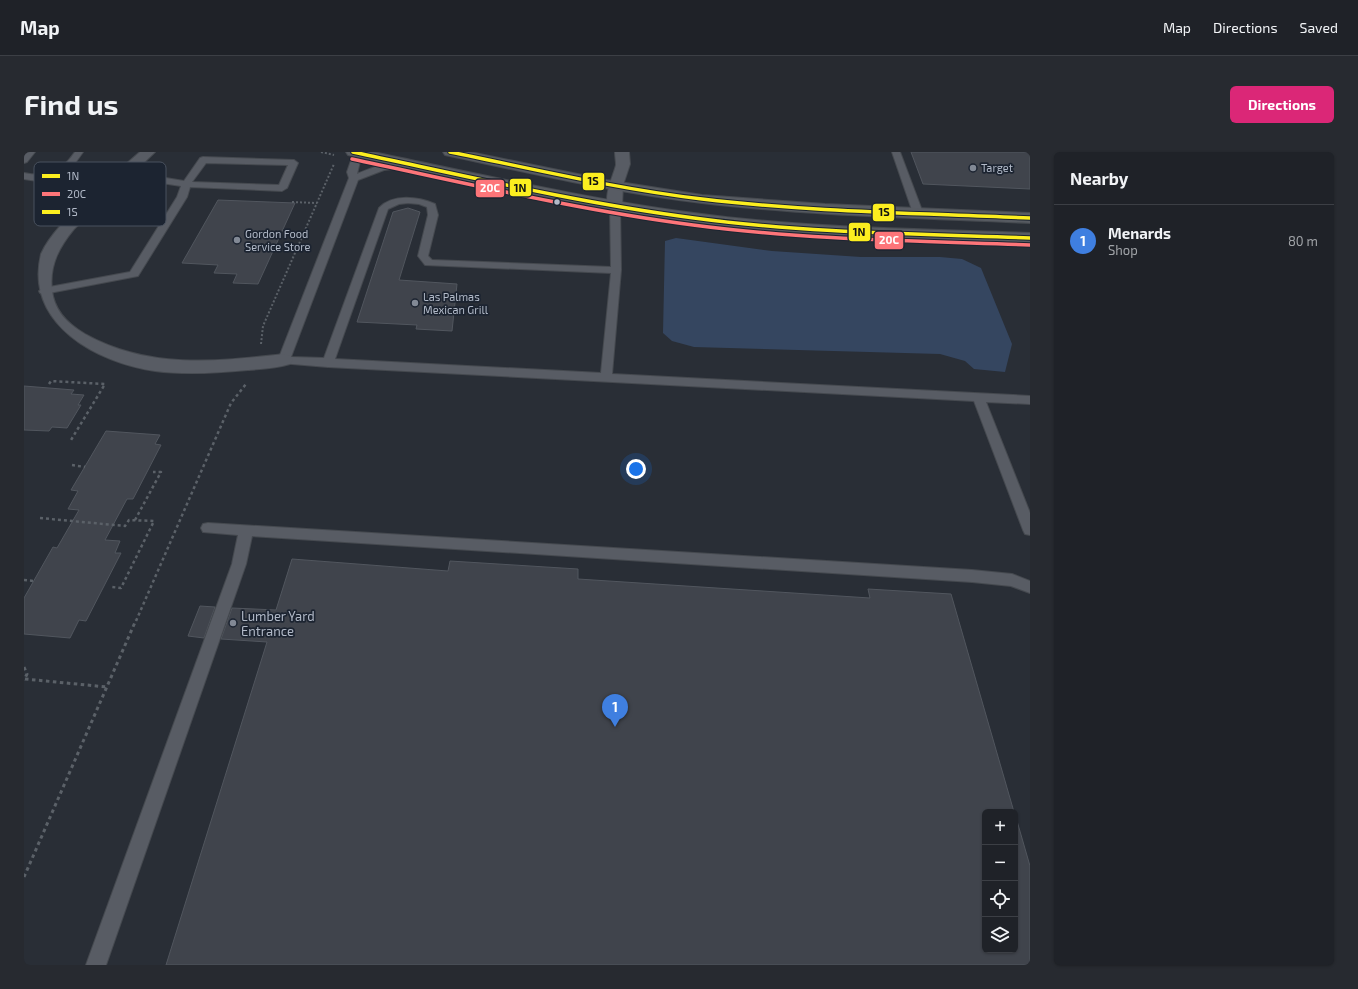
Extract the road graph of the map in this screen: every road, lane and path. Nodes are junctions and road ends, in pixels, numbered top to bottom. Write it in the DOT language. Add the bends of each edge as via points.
graph roads {
  1 [pos="31,152"];
  2 [pos="79,152"];
  3 [pos="148,152"];
  4 [pos="321,152"];
  5 [pos="450,152"];
  6 [pos="622,152"];
  7 [pos="896,152"];
  8 [pos="356,153"];
  9 [pos="338,156"];
  10 [pos="24,160"];
  11 [pos="71,162"];
  12 [pos="137,162"];
  13 [pos="335,162"];
  14 [pos="410,164"];
  15 [pos="354,178"];
  16 [pos="166,181"];
  17 [pos="186,184"];
  18 [pos="616,185"];
  19 [pos="285,202"];
  20 [pos="317,203"];
  21 [pos="615,206"];
  22 [pos="918,213"];
  23 [pos="1030,218"];
  24 [pos="166,223"];
  25 [pos="70,226"];
  26 [pos="164,226"];
  27 [pos="1030,238"];
  28 [pos="616,270"];
  29 [pos="44,292"];
  30 [pos="261,349"];
  31 [pos="284,360"];
  32 [pos="328,363"];
  33 [pos="606,377"];
  34 [pos="250,380"];
  35 [pos="49,384"];
  36 [pos="978,397"];
  37 [pos="1030,400"];
  38 [pos="71,440"];
  39 [pos="72,466"];
  40 [pos="85,467"];
  41 [pos="153,472"];
  42 [pos="40,518"];
  43 [pos="135,520"];
  44 [pos="208,528"];
  45 [pos="246,530"];
  46 [pos="1030,530"];
  47 [pos="24,580"];
  48 [pos="34,581"];
  49 [pos="112,587"];
  50 [pos="1030,587"];
  51 [pos="24,667"];
  52 [pos="25,680"];
  53 [pos="107,686"];
  54 [pos="24,877"];
  55 [pos="96,965"];
  1 -- 10 [label="lane"];
  2 -- 11 [label="lane"];
  3 -- 12 [label="street"];
  4 -- 9 [label="path"];
  5 -- 18 [label="main road"];
  6 -- 18 [label="street" via="623,164"];
  7 -- 22 [label="lane"];
  8 -- 14 [label="main road"];
  8 -- 15 [label="lane" via="352,172"];
  13 -- 20 [label="path"];
  14 -- 15 [label="lane" via="382,167"];
  14 -- 21 [label="main road"];
  15 -- 31 [label="lane"];
  16 -- 17 [label="lane"];
  17 -- 17 [label="lane" via="282,188 294,164 203,160"];
  17 -- 24 [label="lane" via="182,197"];
  18 -- 21 [label="street"];
  18 -- 22 [label="main road" via="741,203"];
  19 -- 20 [label="path"];
  20 -- 30 [label="path" via="263,326"];
  21 -- 27 [label="main road" via="694,218 800,228"];
  21 -- 28 [label="lane"];
  22 -- 23 [label="main road"];
  25 -- 29 [label="street" via="50,253 43,271"];
  26 -- 29 [label="lane" via="134,274"];
  28 -- 32 [label="lane" via="428,263 423,256 433,215 432,206 423,201 392,202 384,208"];
  28 -- 33 [label="lane"];
  29 -- 31 [label="street" via="52,315 68,330 112,354 164,366 222,367"];
  31 -- 32 [label="lane"];
  32 -- 33 [label="lane"];
  33 -- 36 [label="lane"];
  34 -- 53 [label="path" via="231,403"];
  35 -- 38 [label="path" via="51,381 105,384"];
  36 -- 37 [label="lane"];
  36 -- 46 [label="lane"];
  39 -- 40 [label="path"];
  41 -- 43 [label="path" via="161,472"];
  42 -- 43 [label="path" via="125,526 129,520"];
  43 -- 49 [label="path" via="154,521 121,588"];
  44 -- 45 [label="lane"];
  45 -- 50 [label="lane" via="972,576 1012,580"];
  45 -- 55 [label="lane" via="239,564"];
  47 -- 48 [label="path"];
  51 -- 52 [label="path" via="27,674"];
  52 -- 53 [label="path"];
  53 -- 54 [label="path"];
}
